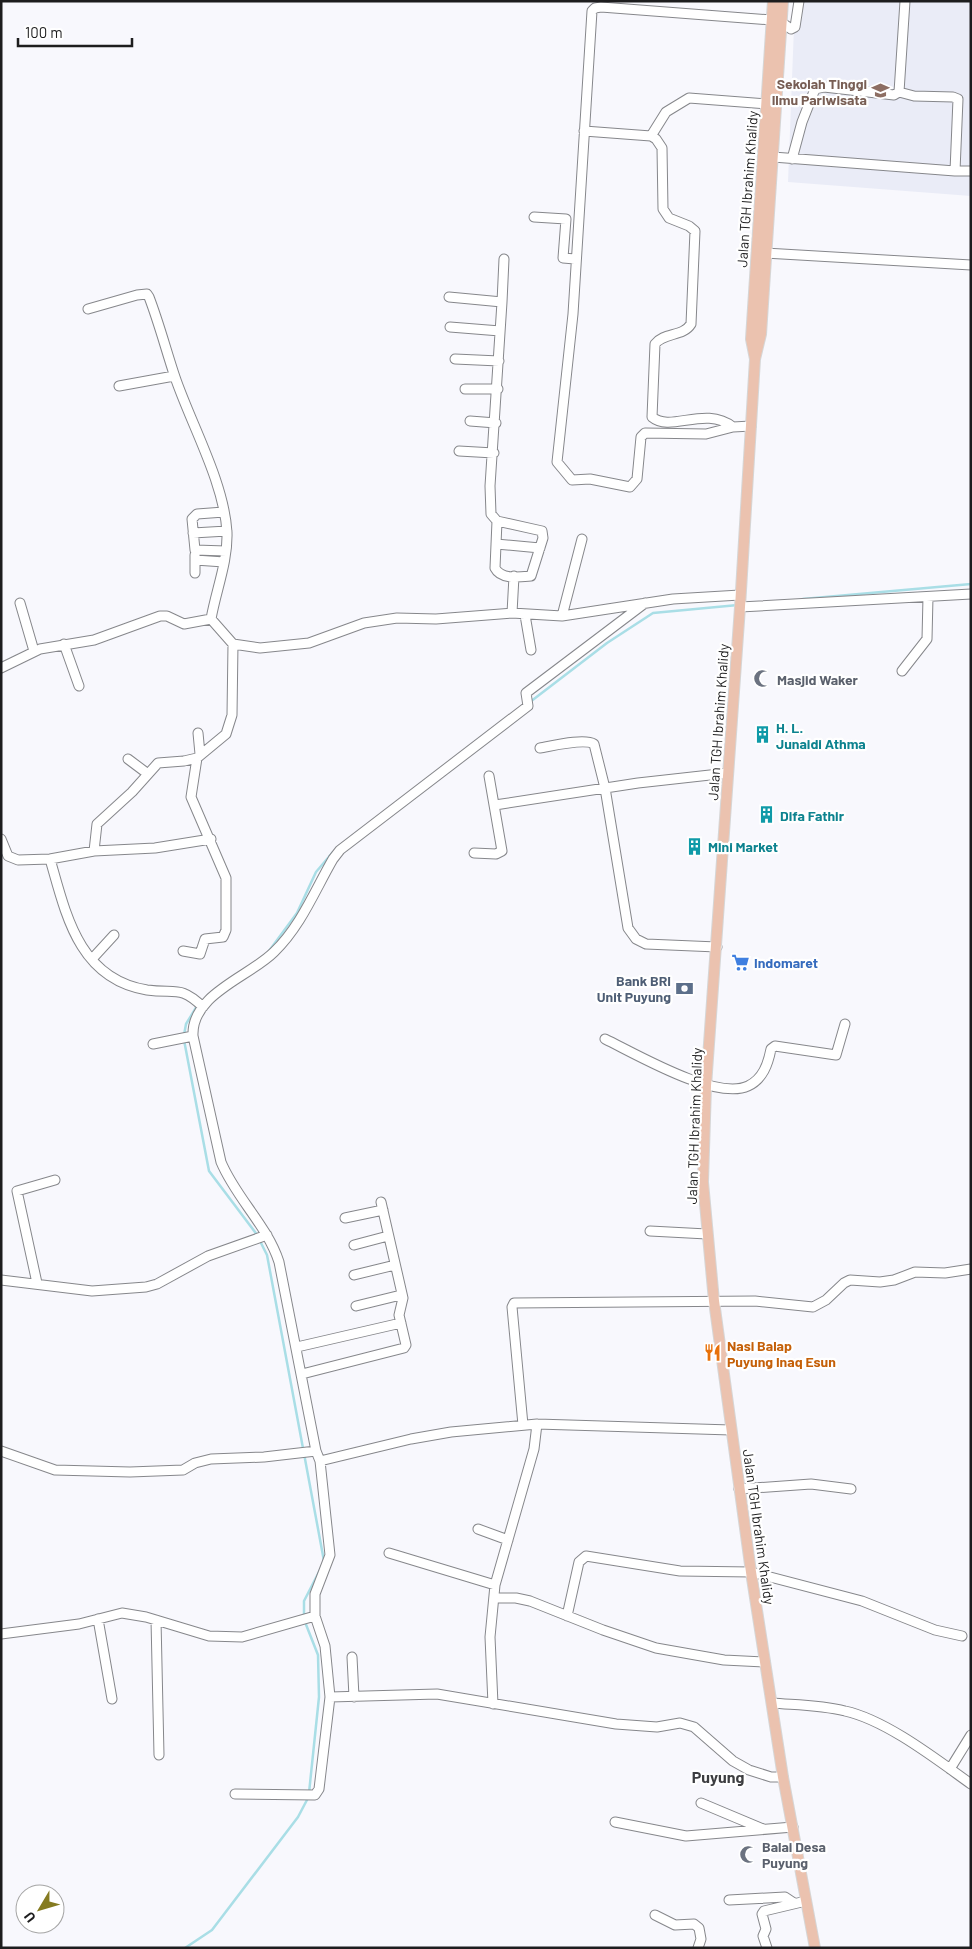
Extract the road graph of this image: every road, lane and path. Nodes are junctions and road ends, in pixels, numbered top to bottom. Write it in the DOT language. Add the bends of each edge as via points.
graph roads {
  1 [pos="773,1"];
  2 [pos="783,1"];
  3 [pos="799,1"];
  4 [pos="905,1"];
  5 [pos="777,21"];
  6 [pos="899,92"];
  7 [pos="766,104"];
  8 [pos="584,132"];
  9 [pos="651,136"];
  10 [pos="773,157"];
  11 [pos="792,159"];
  12 [pos="955,171"];
  13 [pos="971,171"];
  14 [pos="534,217"];
  15 [pos="765,253"];
  16 [pos="504,259"];
  17 [pos="575,259"];
  18 [pos="971,265"];
  19 [pos="449,298"];
  20 [pos="502,302"];
  21 [pos="88,309"];
  22 [pos="450,327"];
  23 [pos="500,332"];
  24 [pos="455,359"];
  25 [pos="755,359"];
  26 [pos="499,361"];
  27 [pos="174,376"];
  28 [pos="119,386"];
  29 [pos="465,389"];
  30 [pos="498,389"];
  31 [pos="470,421"];
  32 [pos="496,423"];
  33 [pos="733,426"];
  34 [pos="750,426"];
  35 [pos="459,451"];
  36 [pos="494,453"];
  37 [pos="224,512"];
  38 [pos="497,521"];
  39 [pos="227,531"];
  40 [pos="193,533"];
  41 [pos="582,539"];
  42 [pos="496,544"];
  43 [pos="540,548"];
  44 [pos="195,550"];
  45 [pos="226,551"];
  46 [pos="195,560"];
  47 [pos="224,562"];
  48 [pos="195,573"];
  49 [pos="514,576"];
  50 [pos="971,594"];
  51 [pos="928,597"];
  52 [pos="740,601"];
  53 [pos="20,603"];
  54 [pos="645,603"];
  55 [pos="512,613"];
  56 [pos="525,615"];
  57 [pos="562,616"];
  58 [pos="212,619"];
  59 [pos="64,644"];
  60 [pos="233,644"];
  61 [pos="531,650"];
  62 [pos="34,651"];
  63 [pos="1,668"];
  64 [pos="902,671"];
  65 [pos="79,686"];
  66 [pos="198,733"];
  67 [pos="540,748"];
  68 [pos="198,756"];
  69 [pos="128,759"];
  70 [pos="728,773"];
  71 [pos="148,774"];
  72 [pos="489,776"];
  73 [pos="605,788"];
  74 [pos="495,805"];
  75 [pos="1,839"];
  76 [pos="210,839"];
  77 [pos="94,851"];
  78 [pos="474,853"];
  79 [pos="50,859"];
  80 [pos="114,935"];
  81 [pos="717,948"];
  82 [pos="183,951"];
  83 [pos="92,959"];
  84 [pos="201,1005"];
  85 [pos="845,1024"];
  86 [pos="187,1037"];
  87 [pos="605,1040"];
  88 [pos="153,1044"];
  89 [pos="706,1086"];
  90 [pos="55,1180"];
  91 [pos="345,1218"];
  92 [pos="650,1231"];
  93 [pos="707,1234"];
  94 [pos="388,1236"];
  95 [pos="262,1237"];
  96 [pos="354,1245"];
  97 [pos="395,1265"];
  98 [pos="971,1269"];
  99 [pos="354,1275"];
  100 [pos="1,1280"];
  101 [pos="37,1283"];
  102 [pos="401,1295"];
  103 [pos="714,1301"];
  104 [pos="356,1306"];
  105 [pos="400,1323"];
  106 [pos="297,1347"];
  107 [pos="302,1374"];
  108 [pos="537,1424"];
  109 [pos="524,1425"];
  110 [pos="731,1430"];
  111 [pos="1,1451"];
  112 [pos="314,1451"];
  113 [pos="320,1461"];
  114 [pos="739,1488"];
  115 [pos="851,1489"];
  116 [pos="478,1528"];
  117 [pos="508,1540"];
  118 [pos="389,1553"];
  119 [pos="751,1572"];
  120 [pos="495,1585"];
  121 [pos="494,1598"];
  122 [pos="313,1616"];
  123 [pos="567,1616"];
  124 [pos="98,1619"];
  125 [pos="156,1620"];
  126 [pos="1,1634"];
  127 [pos="962,1636"];
  128 [pos="352,1657"];
  129 [pos="766,1662"];
  130 [pos="330,1697"];
  131 [pos="354,1697"];
  132 [pos="112,1699"];
  133 [pos="772,1703"];
  134 [pos="492,1704"];
  135 [pos="971,1734"];
  136 [pos="159,1755"];
  137 [pos="950,1769"];
  138 [pos="784,1777"];
  139 [pos="971,1784"];
  140 [pos="235,1794"];
  141 [pos="701,1803"];
  142 [pos="616,1822"];
  143 [pos="793,1827"];
  144 [pos="763,1829"];
  145 [pos="729,1900"];
  146 [pos="806,1901"];
  147 [pos="794,1903"];
  148 [pos="655,1915"];
  149 [pos="698,1948"];
  150 [pos="767,1948"];
  151 [pos="815,1948"];
  1 -- 5 [label="main road"];
  2 -- 5 [label="main road"];
  3 -- 5 [label="street" via="795,27 791,29"];
  4 -- 6 [label="street"];
  5 -- 7 [label="main road, Jalan TGH Ibrahim Khalidy"];
  5 -- 8 [label="street" via="596,7 592,19"];
  5 -- 10 [label="main road, Jalan TGH Ibrahim Khalidy"];
  6 -- 11 [label="street" via="894,95 824,87 815,89"];
  6 -- 12 [label="street" via="958,99"];
  7 -- 9 [label="street" via="689,98 666,112"];
  7 -- 25 [label="main road, Jalan TGH Ibrahim Khalidy" via="751,339"];
  8 -- 9 [label="street"];
  8 -- 17 [label="street"];
  9 -- 33 [label="street" via="662,148 665,214 696,231 691,324 686,330 662,338 655,344 651,415 665,422 694,417 718,418"];
  10 -- 11 [label="street"];
  10 -- 15 [label="main road, Jalan TGH Ibrahim Khalidy"];
  11 -- 12 [label="street"];
  12 -- 13 [label="street"];
  14 -- 17 [label="street" via="566,219 563,258"];
  15 -- 18 [label="street"];
  15 -- 25 [label="main road, Jalan TGH Ibrahim Khalidy" via="761,334"];
  16 -- 20 [label="street"];
  17 -- 33 [label="street" via="572,323 557,459 567,476 572,480 594,480 630,487 637,479 641,437 644,434 713,433"];
  19 -- 20 [label="street"];
  20 -- 23 [label="street"];
  21 -- 27 [label="street" via="148,295"];
  22 -- 23 [label="street"];
  23 -- 26 [label="street"];
  24 -- 26 [label="street"];
  25 -- 34 [label="main road, Jalan TGH Ibrahim Khalidy"];
  26 -- 30 [label="street"];
  27 -- 28 [label="street"];
  27 -- 37 [label="street"];
  29 -- 30 [label="street"];
  30 -- 32 [label="street"];
  31 -- 32 [label="street"];
  32 -- 36 [label="street"];
  33 -- 34 [label="street"];
  34 -- 52 [label="main road, Jalan TGH Ibrahim Khalidy"];
  35 -- 36 [label="street"];
  36 -- 38 [label="street" via="490,507"];
  37 -- 39 [label="street"];
  37 -- 40 [label="street" via="193,516"];
  38 -- 42 [label="street"];
  38 -- 43 [label="street" via="542,531"];
  39 -- 40 [label="street"];
  39 -- 45 [label="street"];
  40 -- 44 [label="street"];
  41 -- 57 [label="street"];
  42 -- 43 [label="street"];
  42 -- 49 [label="street" via="496,571"];
  43 -- 49 [label="street" via="532,575"];
  44 -- 45 [label="street"];
  44 -- 46 [label="street"];
  45 -- 47 [label="street"];
  46 -- 47 [label="street"];
  46 -- 48 [label="street"];
  47 -- 58 [label="street"];
  49 -- 55 [label="street"];
  50 -- 51 [label="street"];
  51 -- 52 [label="street"];
  51 -- 64 [label="street" via="927,639"];
  52 -- 54 [label="street" via="673,599"];
  52 -- 70 [label="main road, Jalan TGH Ibrahim Khalidy"];
  53 -- 62 [label="street"];
  54 -- 57 [label="street"];
  54 -- 84 [label="street" via="528,692 528,700 490,736 340,850 284,942"];
  55 -- 56 [label="street"];
  55 -- 60 [label="street" via="379,621 309,643 288,646 260,648"];
  56 -- 57 [label="street"];
  56 -- 61 [label="street"];
  58 -- 59 [label="street" via="184,624 164,615 94,640"];
  58 -- 60 [label="street"];
  59 -- 62 [label="street"];
  59 -- 65 [label="street"];
  60 -- 68 [label="street" via="230,723 223,738"];
  62 -- 63 [label="street"];
  66 -- 68 [label="street"];
  67 -- 73 [label="street" via="592,743"];
  68 -- 71 [label="street" via="178,762 160,761"];
  68 -- 76 [label="street" via="191,797"];
  69 -- 71 [label="street"];
  70 -- 73 [label="street"];
  70 -- 81 [label="main road, Jalan TGH Ibrahim Khalidy"];
  71 -- 77 [label="street" via="97,824"];
  72 -- 74 [label="street"];
  73 -- 74 [label="street"];
  73 -- 81 [label="street" via="625,914 632,936 646,944"];
  74 -- 78 [label="street" via="502,852"];
  75 -- 79 [label="street" via="8,856 14,860"];
  76 -- 77 [label="street" via="155,848"];
  76 -- 82 [label="street" via="226,878 225,934 221,938 205,939 200,954"];
  77 -- 79 [label="street"];
  79 -- 83 [label="street" via="72,931"];
  80 -- 83 [label="street"];
  81 -- 89 [label="main road, Jalan TGH Ibrahim Khalidy"];
  83 -- 84 [label="street" via="117,981 148,990 187,993"];
  84 -- 86 [label="street"];
  85 -- 89 [label="street" via="835,1056 775,1046 771,1049 768,1066 758,1079 747,1086 734,1089"];
  86 -- 88 [label="street"];
  86 -- 95 [label="street" via="221,1162"];
  87 -- 89 [label="street"];
  89 -- 93 [label="main road, Jalan TGH Ibrahim Khalidy" via="703,1182"];
  90 -- 101 [label="street" via="17,1191"];
  91 -- 94 [label="street" via="382,1206"];
  92 -- 93 [label="street"];
  93 -- 103 [label="main road, Jalan TGH Ibrahim Khalidy"];
  94 -- 96 [label="street"];
  94 -- 97 [label="street"];
  95 -- 101 [label="street" via="208,1256 146,1287 92,1291"];
  95 -- 106 [label="street" via="273,1242 280,1262"];
  97 -- 99 [label="street"];
  97 -- 102 [label="street"];
  98 -- 103 [label="street" via="946,1273 915,1272 880,1282 850,1280 813,1307"];
  100 -- 101 [label="street"];
  102 -- 104 [label="street"];
  102 -- 105 [label="street"];
  103 -- 109 [label="street" via="513,1304"];
  103 -- 110 [label="main road, Jalan TGH Ibrahim Khalidy"];
  105 -- 106 [label="street"];
  105 -- 107 [label="street" via="404,1348"];
  106 -- 107 [label="street"];
  107 -- 112 [label="street"];
  108 -- 109 [label="street"];
  108 -- 110 [label="street"];
  108 -- 117 [label="street" via="534,1449"];
  109 -- 113 [label="street" via="411,1439"];
  110 -- 114 [label="main road, Jalan TGH Ibrahim Khalidy"];
  111 -- 112 [label="street" via="56,1470 130,1472 183,1470 211,1459"];
  112 -- 113 [label="street"];
  113 -- 122 [label="street" via="330,1555 315,1594"];
  114 -- 115 [label="street" via="811,1484"];
  114 -- 119 [label="main road, Jalan TGH Ibrahim Khalidy"];
  116 -- 117 [label="street"];
  117 -- 120 [label="street"];
  118 -- 120 [label="street"];
  119 -- 123 [label="street" via="680,1571 584,1556"];
  119 -- 127 [label="street" via="862,1601 928,1628"];
  119 -- 129 [label="main road, Jalan TGH Ibrahim Khalidy"];
  120 -- 121 [label="street"];
  121 -- 123 [label="street" via="530,1601"];
  121 -- 134 [label="street" via="490,1637"];
  122 -- 125 [label="street" via="252,1636 231,1638 209,1636"];
  122 -- 130 [label="street" via="325,1646"];
  123 -- 129 [label="street" via="656,1648 724,1660"];
  124 -- 125 [label="street" via="122,1613"];
  124 -- 126 [label="street"];
  124 -- 132 [label="street"];
  125 -- 136 [label="street"];
  128 -- 131 [label="street"];
  129 -- 133 [label="main road, Jalan TGH Ibrahim Khalidy"];
  130 -- 131 [label="street"];
  130 -- 140 [label="street" via="320,1785 311,1794"];
  131 -- 134 [label="street" via="437,1694"];
  133 -- 137 [label="street" via="846,1711 860,1716 907,1740"];
  133 -- 138 [label="main road, Jalan TGH Ibrahim Khalidy"];
  134 -- 138 [label="street" via="616,1724 657,1728 687,1725 756,1774"];
  135 -- 137 [label="street"];
  137 -- 139 [label="street"];
  138 -- 143 [label="main road, Jalan TGH Ibrahim Khalidy"];
  141 -- 144 [label="street"];
  142 -- 144 [label="street" via="686,1836"];
  143 -- 144 [label="street"];
  143 -- 146 [label="main road, Jalan TGH Ibrahim Khalidy"];
  145 -- 147 [label="street" via="785,1896"];
  146 -- 147 [label="street"];
  146 -- 151 [label="main road, Jalan TGH Ibrahim Khalidy"];
  147 -- 150 [label="street" via="763,1912 766,1929 763,1936"];
  148 -- 149 [label="street" via="675,1925 694,1924 699,1928 701,1939"];
}
